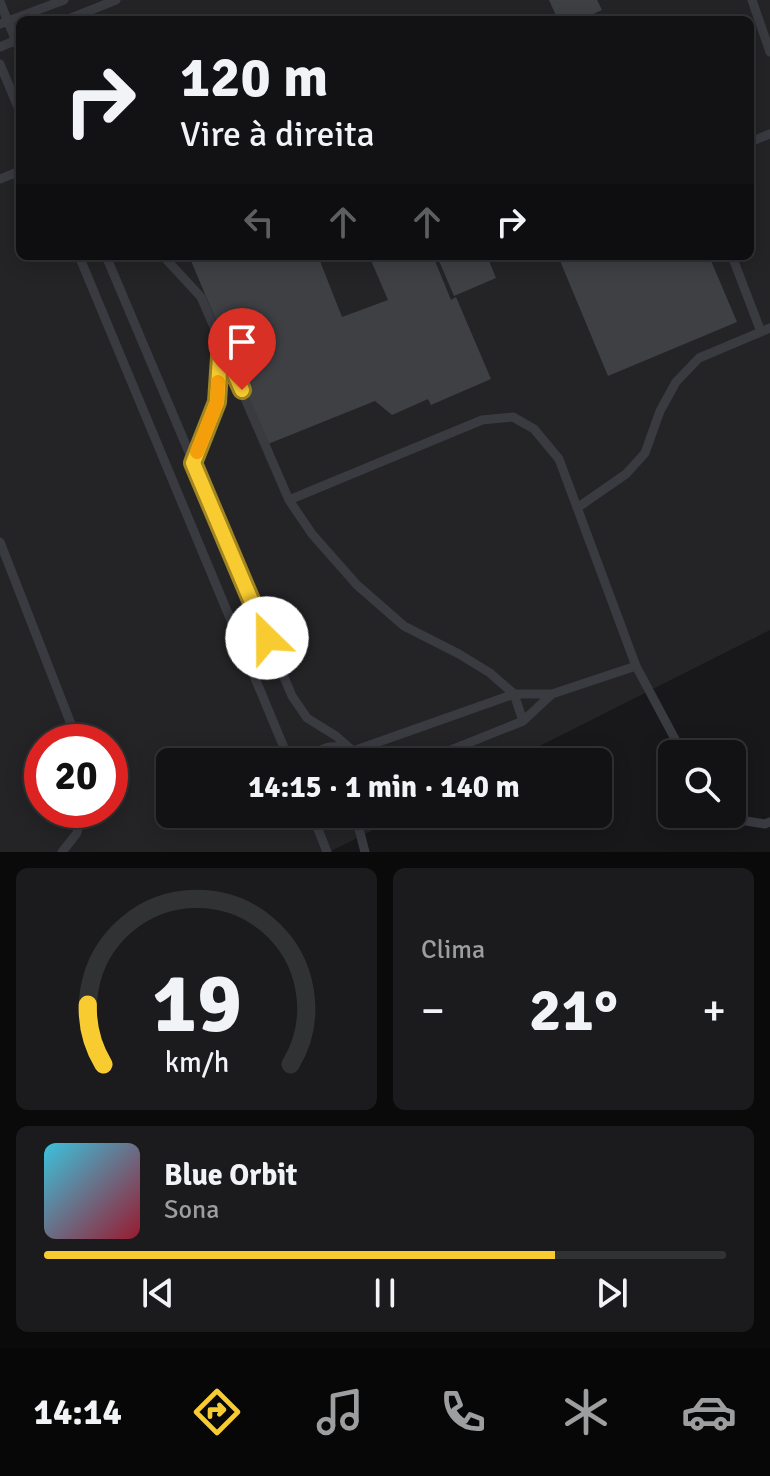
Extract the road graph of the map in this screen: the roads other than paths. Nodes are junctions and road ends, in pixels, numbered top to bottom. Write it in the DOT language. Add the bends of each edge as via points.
graph roads {
  1 [pos="64,0"];
  2 [pos="116,0"];
  3 [pos="752,0"];
  4 [pos="0,2"];
  5 [pos="22,16"];
  6 [pos="76,16"];
  7 [pos="4,23"];
  8 [pos="768,37"];
  9 [pos="770,52"];
  10 [pos="0,64"];
  11 [pos="16,99"];
  12 [pos="81,260"];
  13 [pos="108,260"];
  14 [pos="167,260"];
  15 [pos="734,260"];
  16 [pos="765,330"];
  17 [pos="221,342"];
  18 [pos="193,463"];
  19 [pos="289,500"];
  20 [pos="577,508"];
  21 [pos="0,542"];
  22 [pos="636,666"];
  23 [pos="514,694"];
  24 [pos="552,694"];
  25 [pos="523,721"];
  26 [pos="71,724"];
  27 [pos="676,740"];
  28 [pos="284,748"];
  29 [pos="350,748"];
  30 [pos="361,748"];
  31 [pos="456,748"];
  32 [pos="746,821"];
  33 [pos="770,822"];
  34 [pos="78,828"];
  35 [pos="318,828"];
  36 [pos="359,828"];
  37 [pos="62,852"];
  38 [pos="327,852"];
  39 [pos="365,852"];
  1 -- 5 [label="lane"];
  2 -- 6 [label="lane"];
  3 -- 8 [label="lane"];
  4 -- 7 [label="lane"];
  8 -- 9 [label="lane"];
  10 -- 11 [label="lane"];
  12 -- 28 [label="lane"];
  13 -- 18 [label="lane"];
  14 -- 17 [label="lane" via="201,297"];
  15 -- 16 [label="lane"];
  16 -- 20 [label="lane" via="699,358 676,382 645,453 626,474"];
  17 -- 18 [label="lane" via="217,402"];
  17 -- 19 [label="lane"];
  18 -- 29 [label="lane" via="292,696 307,718"];
  19 -- 20 [label="lane" via="482,420 513,417 534,429 559,459"];
  19 -- 23 [label="lane" via="357,585 404,626 490,673"];
  20 -- 22 [label="lane"];
  21 -- 26 [label="lane"];
  22 -- 24 [label="lane"];
  22 -- 27 [label="lane"];
  23 -- 24 [label="lane"];
  23 -- 25 [label="lane"];
  23 -- 30 [label="lane"];
  24 -- 25 [label="lane"];
  25 -- 31 [label="lane"];
  32 -- 33 [label="lane"];
  34 -- 37 [label="lane"];
  35 -- 38 [label="lane"];
  36 -- 39 [label="lane"];
}
